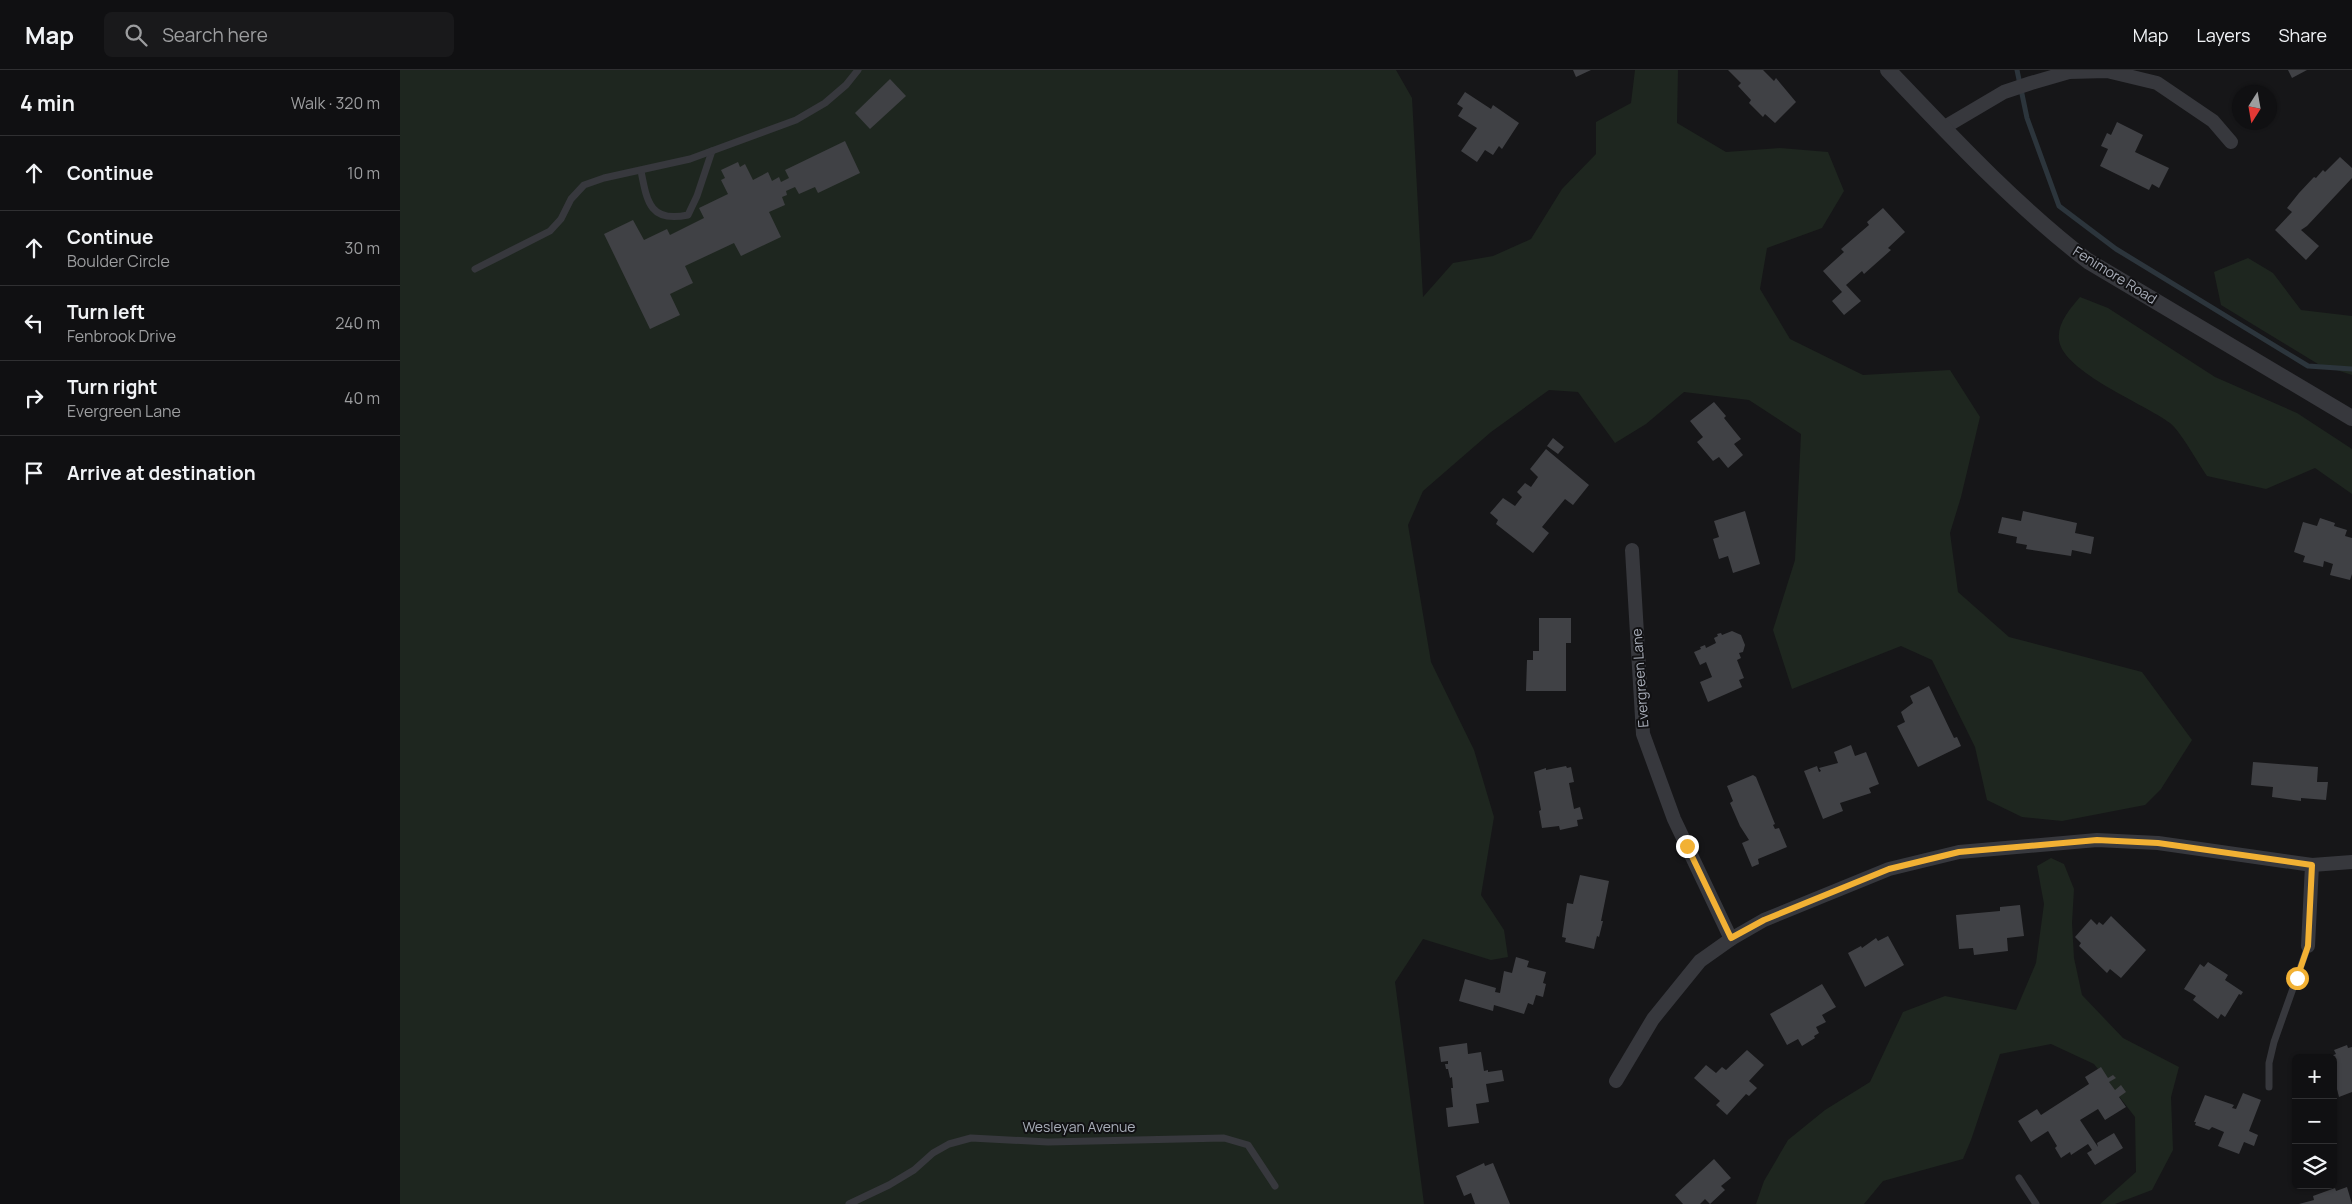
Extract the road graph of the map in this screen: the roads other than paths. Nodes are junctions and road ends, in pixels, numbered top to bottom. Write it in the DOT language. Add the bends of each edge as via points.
graph roads {
  1 [pos="858,70"];
  2 [pos="1888,70"];
  3 [pos="1944,128"];
  4 [pos="2231,142"];
  5 [pos="712,151"];
  6 [pos="641,171"];
  7 [pos="475,269"];
  8 [pos="2352,418"];
  9 [pos="1632,550"];
  10 [pos="2352,862"];
  11 [pos="2312,865"];
  12 [pos="1731,938"];
  13 [pos="2308,946"];
  14 [pos="1616,1081"];
  15 [pos="2269,1087"];
  16 [pos="2019,1178"];
  17 [pos="1275,1186"];
  18 [pos="849,1204"];
  19 [pos="2036,1204"];
  1 -- 5 [label="lane" via="825,103 796,120"];
  2 -- 3 [label="street, Fenimore Road"];
  3 -- 4 [label="street" via="2004,92 2069,72 2107,71 2157,83 2213,121"];
  3 -- 8 [label="street, Fenimore Road" via="2088,261"];
  5 -- 6 [label="lane"];
  5 -- 6 [label="lane" via="688,215 672,218 657,213 648,202"];
  6 -- 7 [label="lane" via="584,185 550,230"];
  9 -- 12 [label="street, Evergreen Lane" via="1643,734 1674,819"];
  10 -- 11 [label="street"];
  11 -- 12 [label="street" via="2158,843 2097,840 1959,852 1889,869 1764,920"];
  11 -- 13 [label="street"];
  12 -- 14 [label="street" via="1700,961 1658,1012"];
  13 -- 15 [label="lane" via="2274,1042 2269,1063"];
  16 -- 19 [label="lane"];
  17 -- 18 [label="lane, Wesleyan Avenue" via="1248,1145 1224,1138 1048,1142 971,1138 933,1153 914,1170"];
}
